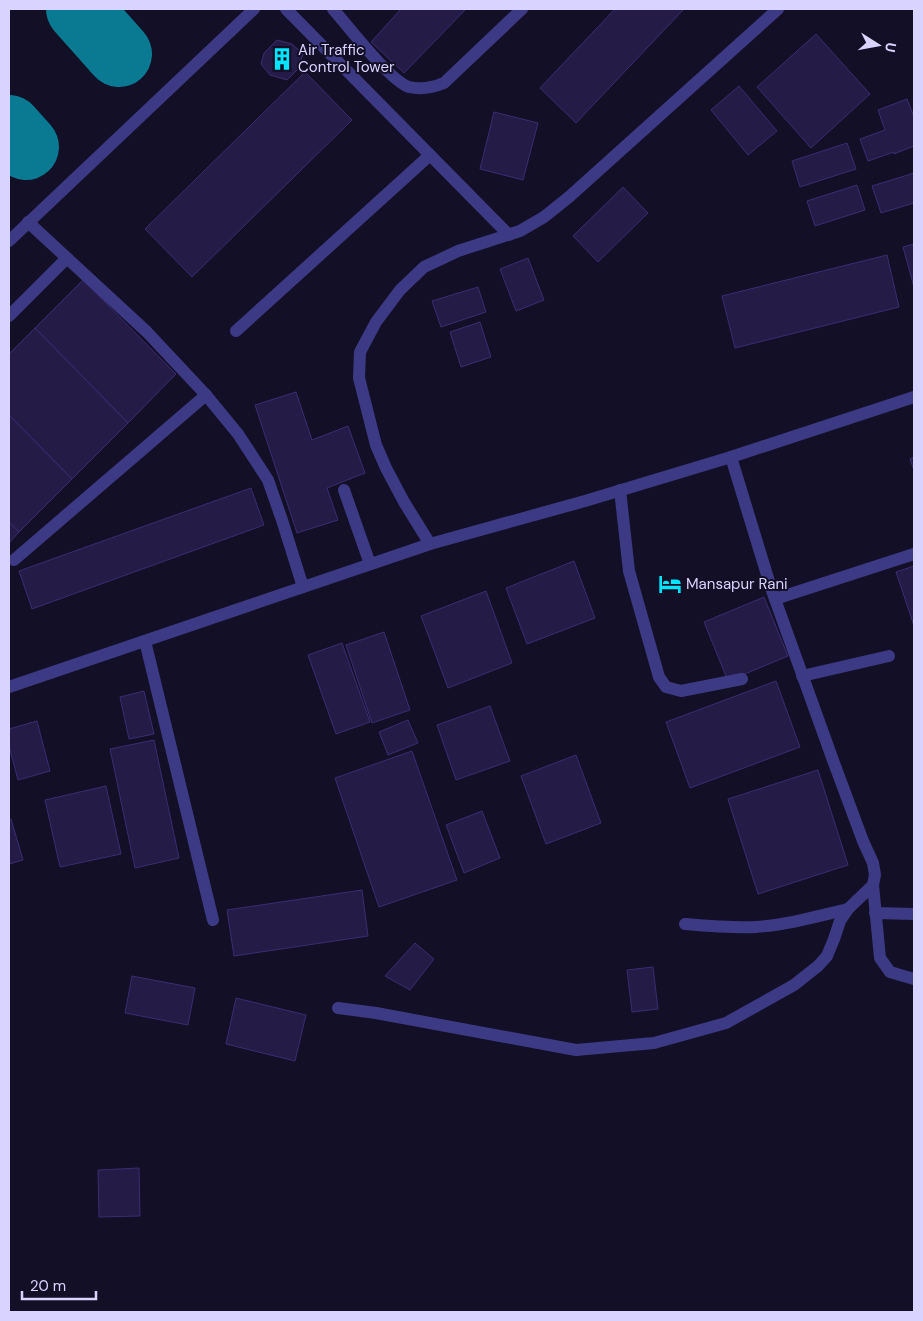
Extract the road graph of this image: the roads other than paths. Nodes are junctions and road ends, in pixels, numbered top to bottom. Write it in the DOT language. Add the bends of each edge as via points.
graph roads {
  1 [pos="254,9"];
  2 [pos="286,9"];
  3 [pos="333,9"];
  4 [pos="522,9"];
  5 [pos="778,9"];
  6 [pos="430,155"];
  7 [pos="28,222"];
  8 [pos="509,235"];
  9 [pos="9,241"];
  10 [pos="66,258"];
  11 [pos="9,316"];
  12 [pos="236,331"];
  13 [pos="206,395"];
  14 [pos="914,397"];
  15 [pos="731,457"];
  16 [pos="344,490"];
  17 [pos="620,490"];
  18 [pos="430,544"];
  19 [pos="914,554"];
  20 [pos="14,560"];
  21 [pos="370,564"];
  22 [pos="303,587"];
  23 [pos="775,599"];
  24 [pos="145,640"];
  25 [pos="888,656"];
  26 [pos="802,676"];
  27 [pos="742,679"];
  28 [pos="9,687"];
  29 [pos="873,885"];
  30 [pos="848,909"];
  31 [pos="875,914"];
  32 [pos="914,914"];
  33 [pos="213,920"];
  34 [pos="686,924"];
  35 [pos="914,979"];
  36 [pos="338,1008"];
  1 -- 7 [label="street"];
  2 -- 6 [label="street"];
  3 -- 4 [label="street" via="392,76 408,87 428,89 444,83"];
  5 -- 8 [label="street" via="569,197 544,216"];
  6 -- 8 [label="street"];
  6 -- 12 [label="street"];
  7 -- 9 [label="street"];
  7 -- 10 [label="street"];
  8 -- 18 [label="street" via="458,251 424,267 400,290 376,322 360,352 359,378 376,445 404,502"];
  10 -- 11 [label="street"];
  10 -- 13 [label="street" via="147,332"];
  13 -- 20 [label="street"];
  13 -- 22 [label="street" via="238,434 268,480"];
  14 -- 15 [label="street"];
  15 -- 17 [label="street"];
  15 -- 23 [label="street"];
  16 -- 21 [label="street"];
  17 -- 18 [label="street"];
  17 -- 27 [label="street" via="629,571 660,677 666,686 681,691"];
  18 -- 21 [label="street"];
  19 -- 23 [label="street"];
  21 -- 22 [label="street"];
  22 -- 24 [label="street"];
  23 -- 26 [label="street"];
  24 -- 28 [label="street"];
  24 -- 33 [label="street"];
  25 -- 26 [label="street"];
  26 -- 29 [label="street" via="873,863"];
  29 -- 30 [label="street"];
  29 -- 31 [label="street"];
  30 -- 34 [label="street" via="757,927"];
  30 -- 36 [label="street" via="826,956 794,985 726,1023 654,1043 576,1050"];
  31 -- 32 [label="street"];
  31 -- 35 [label="street" via="880,958 890,972"];
}
